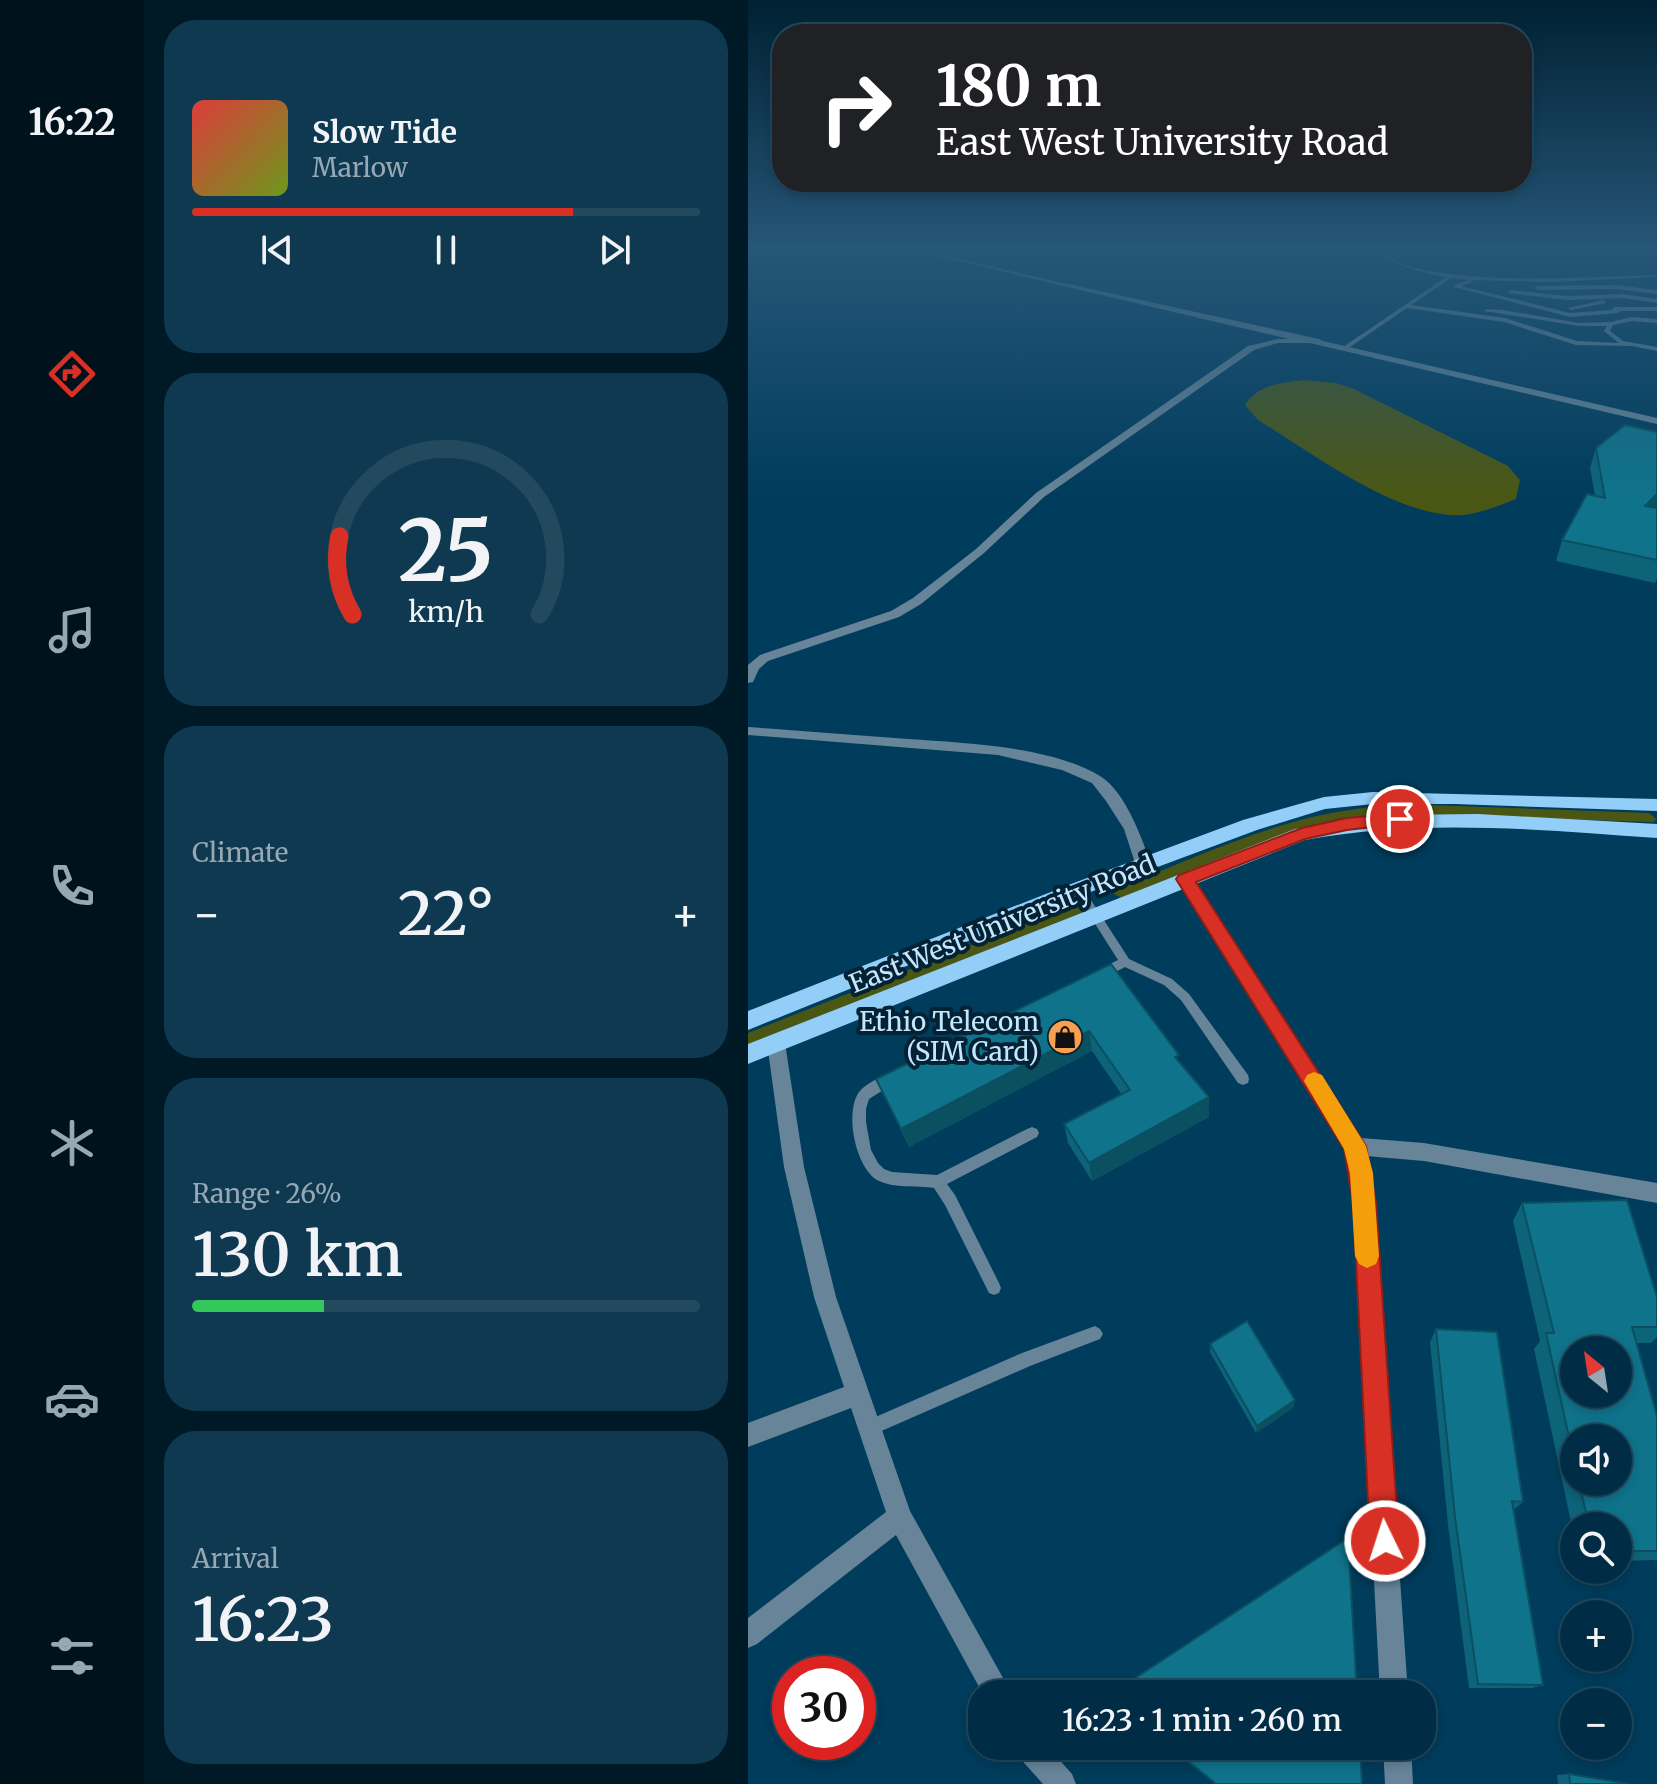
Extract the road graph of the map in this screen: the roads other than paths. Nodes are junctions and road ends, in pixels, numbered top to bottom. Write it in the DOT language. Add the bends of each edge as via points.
graph roads {
  1 [pos="1266,329"];
  2 [pos="1372,329"];
  3 [pos="1534,329"];
  4 [pos="1608,329"];
  5 [pos="1319,341"];
  6 [pos="1630,345"];
  7 [pos="1345,348"];
  8 [pos="1654,352"];
  9 [pos="1657,421"];
  10 [pos="748,679"];
  11 [pos="748,731"];
  12 [pos="1657,805"];
  13 [pos="1657,831"];
  14 [pos="1143,865"];
  15 [pos="1185,879"];
  16 [pos="1078,889"];
  17 [pos="1094,915"];
  18 [pos="1125,962"];
  19 [pos="1083,983"];
  20 [pos="748,1021"];
  21 [pos="776,1043"];
  22 [pos="748,1054"];
  23 [pos="903,1072"];
  24 [pos="1243,1079"];
  25 [pos="1032,1133"];
  26 [pos="1355,1146"];
  27 [pos="938,1182"];
  28 [pos="1657,1193"];
  29 [pos="994,1288"];
  30 [pos="1095,1334"];
  31 [pos="858,1394"];
  32 [pos="870,1428"];
  33 [pos="748,1435"];
  34 [pos="900,1517"];
  35 [pos="748,1635"];
  36 [pos="990,1680"];
  37 [pos="1393,1680"];
  38 [pos="1041,1760"];
  39 [pos="1398,1760"];
  40 [pos="1062,1784"];
  41 [pos="1399,1784"];
  1 -- 5 [label="street"];
  2 -- 7 [label="lane"];
  3 -- 6 [label="lane" via="1576,343"];
  4 -- 6 [label="lane" via="1609,335"];
  5 -- 7 [label="street"];
  5 -- 10 [label="street" via="1278,341 1251,348 1040,495 917,601 895,614 764,658"];
  6 -- 8 [label="lane"];
  7 -- 9 [label="street"];
  11 -- 14 [label="street" via="998,750 1066,766 1097,780 1111,797 1131,829"];
  12 -- 14 [label="main road, East West University Road" via="1455,798 1324,803"];
  13 -- 15 [label="main road, East West University Road" via="1372,821 1302,834"];
  14 -- 16 [label="main road, East West University Road"];
  15 -- 17 [label="main road, East West University Road"];
  15 -- 26 [label="street"];
  16 -- 17 [label="lane"];
  16 -- 20 [label="main road, East West University Road"];
  17 -- 18 [label="lane"];
  17 -- 21 [label="main road, East West University Road"];
  18 -- 19 [label="lane"];
  18 -- 24 [label="lane" via="1168,982 1185,997"];
  21 -- 22 [label="main road, East West University Road"];
  21 -- 31 [label="street" via="794,1167 825,1297"];
  23 -- 27 [label="lane" via="864,1095 858,1113 862,1139 878,1173"];
  25 -- 27 [label="lane"];
  26 -- 28 [label="street" via="1424,1152"];
  26 -- 37 [label="street" via="1364,1203"];
  27 -- 29 [label="lane"];
  30 -- 32 [label="lane"];
  31 -- 32 [label="street"];
  31 -- 33 [label="street"];
  32 -- 34 [label="street"];
  34 -- 35 [label="street"];
  34 -- 36 [label="street"];
  38 -- 40 [label="street"];
  39 -- 41 [label="street"];
}
